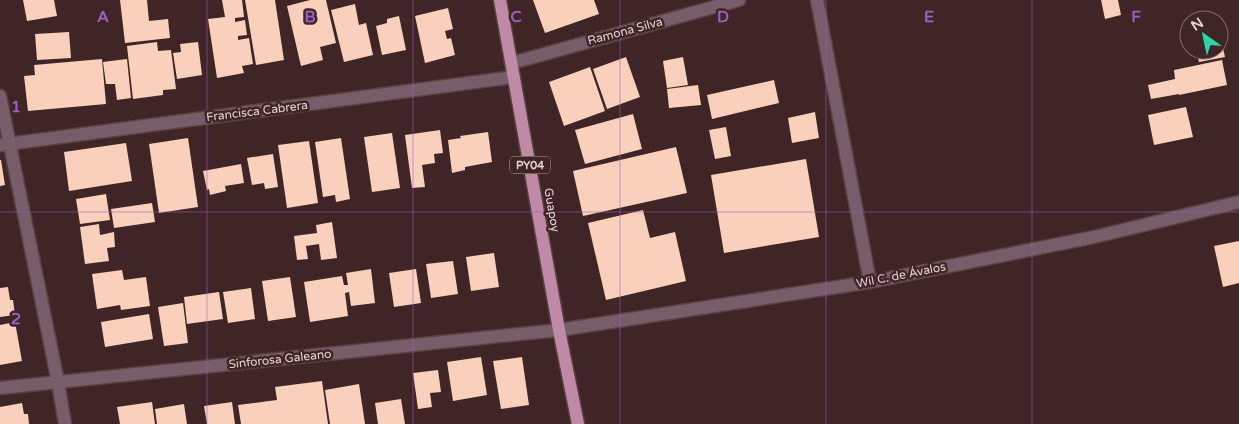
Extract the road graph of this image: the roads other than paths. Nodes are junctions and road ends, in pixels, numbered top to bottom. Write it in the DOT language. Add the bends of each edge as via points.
graph roads {
  1 [pos="500,0"];
  2 [pos="739,0"];
  3 [pos="817,0"];
  4 [pos="512,63"];
  5 [pos="514,77"];
  6 [pos="0,96"];
  7 [pos="5,144"];
  8 [pos="1239,202"];
  9 [pos="870,282"];
  10 [pos="559,330"];
  11 [pos="58,382"];
  12 [pos="0,388"];
  13 [pos="66,424"];
  14 [pos="578,424"];
  1 -- 4 [label="main road, Guapoy / PY04"];
  2 -- 4 [label="street, Ramona Silva"];
  3 -- 9 [label="street"];
  4 -- 5 [label="main road, Guapoy / PY04"];
  5 -- 7 [label="street, Francisca Cabrera"];
  5 -- 10 [label="main road, Guapoy / PY04"];
  6 -- 7 [label="street"];
  7 -- 11 [label="street"];
  8 -- 9 [label="street, Wil C. de Ávalos" via="1094,237"];
  9 -- 10 [label="street, Wil C. de Ávalos"];
  10 -- 11 [label="street, Sinforosa Galeano"];
  10 -- 14 [label="main road, Guapoy / PY04"];
  11 -- 12 [label="street, Sinforosa Galeano"];
  11 -- 13 [label="street"];
}
